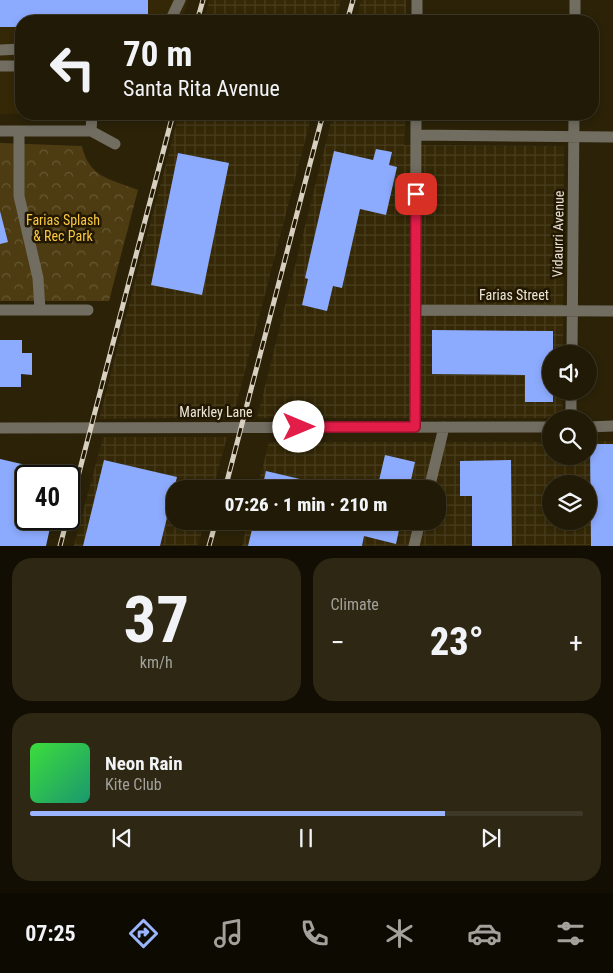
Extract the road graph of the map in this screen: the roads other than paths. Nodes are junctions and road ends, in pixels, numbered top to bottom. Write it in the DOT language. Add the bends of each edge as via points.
graph roads {
  1 [pos="180,0"];
  2 [pos="417,0"];
  3 [pos="576,0"];
  4 [pos="173,15"];
  5 [pos="417,15"];
  6 [pos="575,15"];
  7 [pos="0,50"];
  8 [pos="15,50"];
  9 [pos="0,66"];
  10 [pos="15,66"];
  11 [pos="92,120"];
  12 [pos="416,120"];
  13 [pos="574,120"];
  14 [pos="0,131"];
  15 [pos="19,131"];
  16 [pos="91,131"];
  17 [pos="416,135"];
  18 [pos="574,137"];
  19 [pos="613,137"];
  20 [pos="115,144"];
  21 [pos="0,310"];
  22 [pos="40,310"];
  23 [pos="88,310"];
  24 [pos="415,310"];
  25 [pos="572,311"];
  26 [pos="613,311"];
  27 [pos="572,345"];
  28 [pos="597,426"];
  29 [pos="613,426"];
  30 [pos="415,427"];
  31 [pos="444,427"];
  32 [pos="542,427"];
  33 [pos="0,428"];
  34 [pos="430,480"];
  35 [pos="418,530"];
  36 [pos="414,546"];
  1 -- 4 [label="street"];
  2 -- 5 [label="street"];
  3 -- 6 [label="street"];
  7 -- 8 [label="street"];
  9 -- 10 [label="street"];
  11 -- 16 [label="street"];
  12 -- 17 [label="street"];
  13 -- 18 [label="street, Vidaurri Avenue"];
  14 -- 15 [label="street"];
  15 -- 16 [label="street"];
  15 -- 22 [label="street" via="19,196 38,278"];
  16 -- 20 [label="street"];
  17 -- 18 [label="street"];
  17 -- 24 [label="street"];
  18 -- 19 [label="street"];
  18 -- 25 [label="street, Vidaurri Avenue"];
  21 -- 22 [label="street"];
  22 -- 23 [label="street"];
  24 -- 25 [label="street, Farias Street"];
  24 -- 30 [label="street"];
  25 -- 26 [label="street, Farias Street"];
  25 -- 27 [label="street, Vidaurri Avenue"];
  28 -- 29 [label="street"];
  30 -- 31 [label="street, Markley Lane"];
  30 -- 33 [label="street, Markley Lane"];
  31 -- 32 [label="street, Markley Lane"];
  31 -- 34 [label="street"];
  35 -- 36 [label="street"];
}
